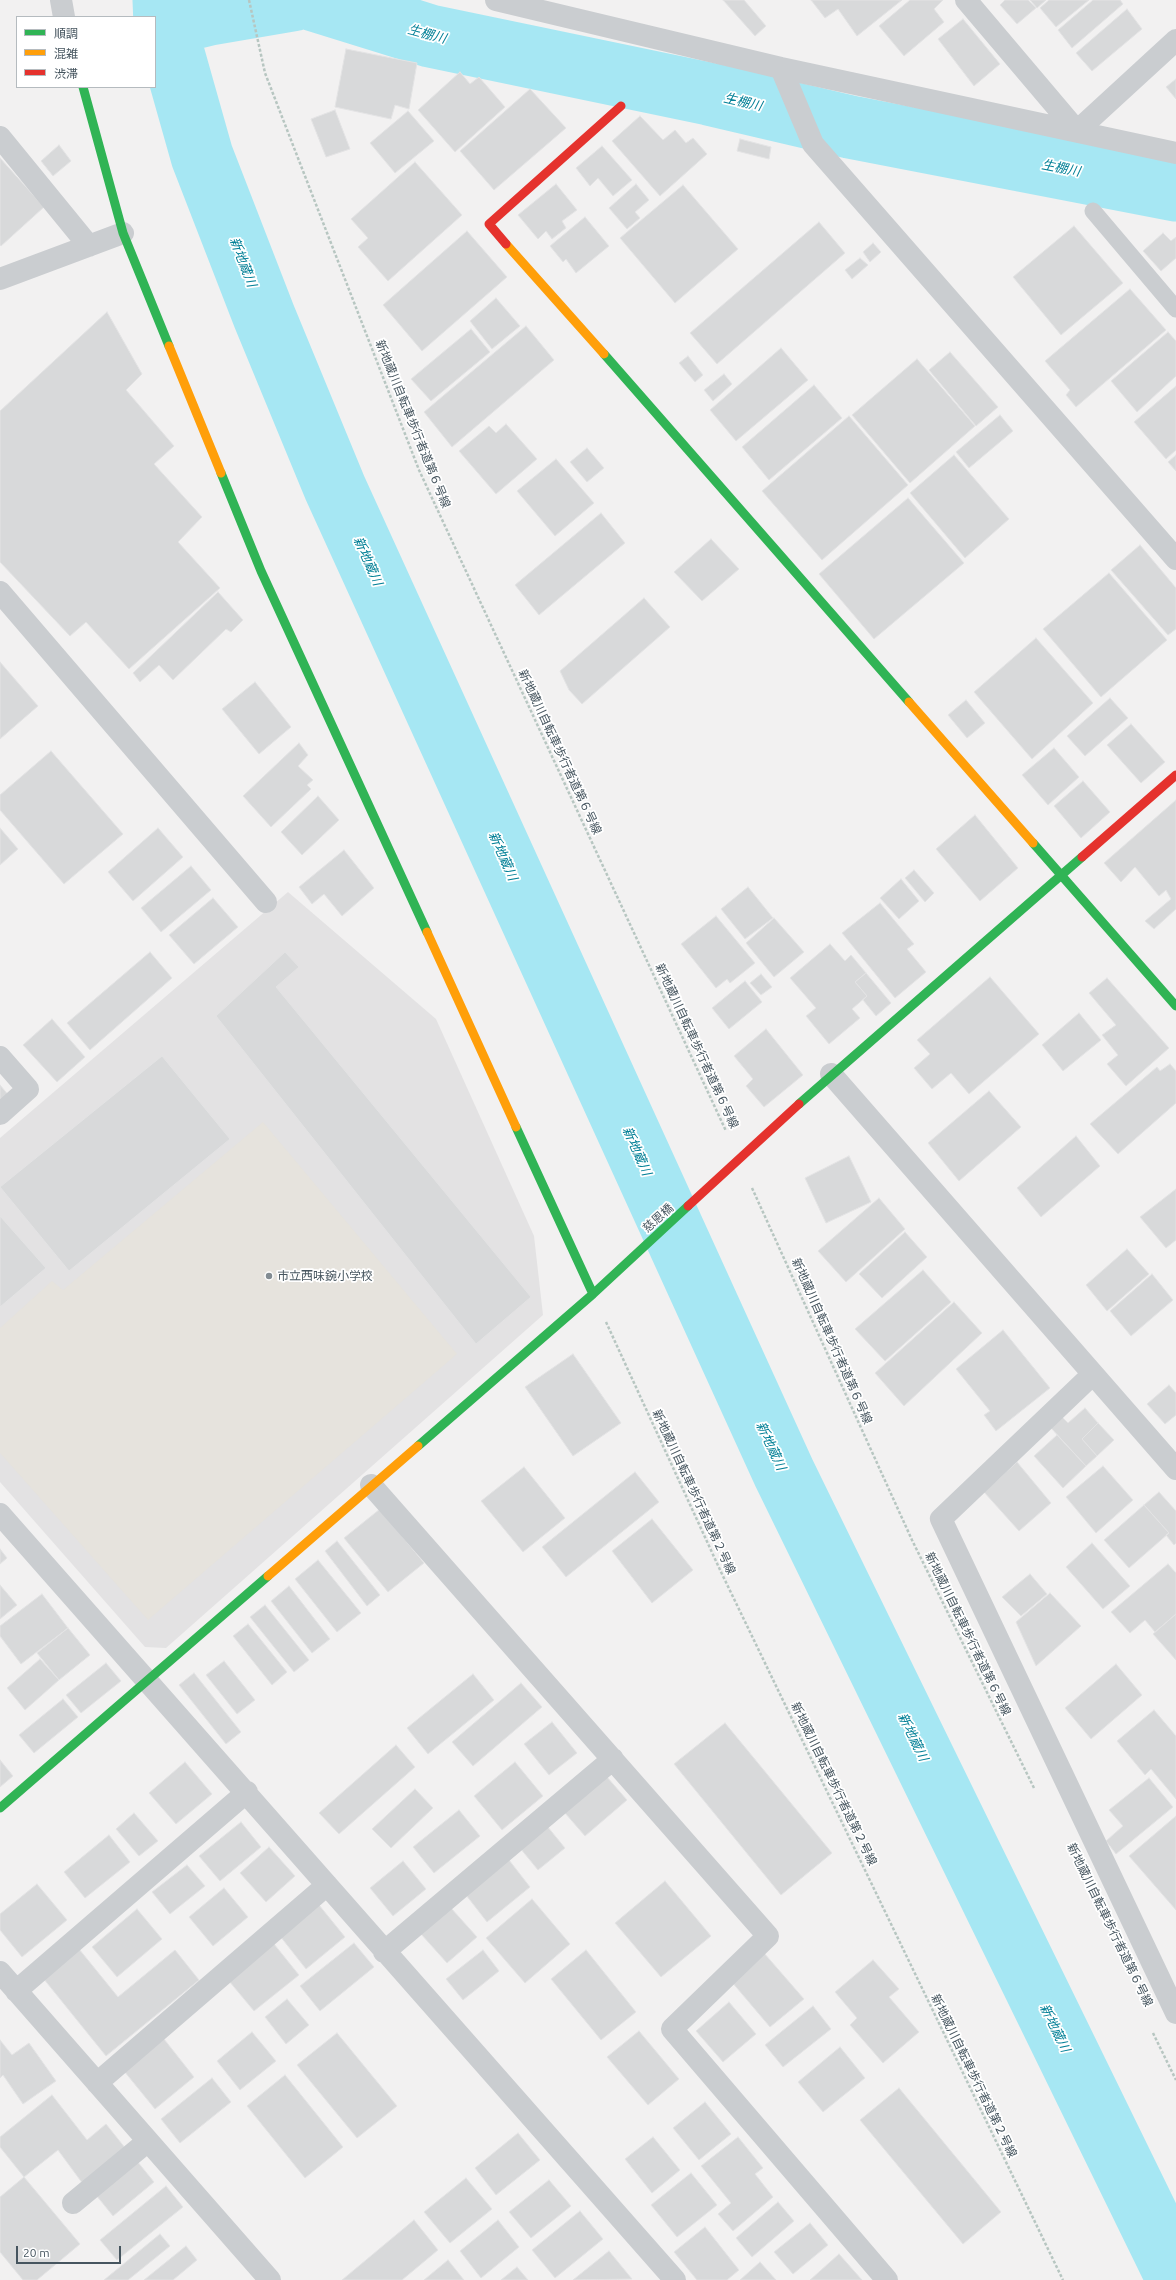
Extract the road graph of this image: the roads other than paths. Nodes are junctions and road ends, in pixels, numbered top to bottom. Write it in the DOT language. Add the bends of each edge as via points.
graph roads {
  1 [pos="61,0"];
  2 [pos="496,0"];
  3 [pos="966,0"];
  4 [pos="64,16"];
  5 [pos="1176,40"];
  6 [pos="781,68"];
  7 [pos="83,88"];
  8 [pos="621,106"];
  9 [pos="1077,131"];
  10 [pos="0,137"];
  11 [pos="1176,153"];
  12 [pos="1093,211"];
  13 [pos="123,233"];
  14 [pos="89,246"];
  15 [pos="0,279"];
  16 [pos="1176,309"];
  17 [pos="1176,559"];
  18 [pos="0,592"];
  19 [pos="1176,775"];
  20 [pos="1062,875"];
  21 [pos="266,902"];
  22 [pos="1176,1006"];
  23 [pos="0,1057"];
  24 [pos="831,1074"];
  25 [pos="0,1114"];
  26 [pos="593,1294"];
  27 [pos="1093,1374"];
  28 [pos="1176,1469"];
  29 [pos="371,1485"];
  30 [pos="0,1514"];
  31 [pos="145,1680"];
  32 [pos="613,1759"];
  33 [pos="247,1792"];
  34 [pos="0,1808"];
  35 [pos="327,1885"];
  36 [pos="384,1952"];
  37 [pos="0,1972"];
  38 [pos="16,1991"];
  39 [pos="1176,2014"];
  40 [pos="97,2083"];
  41 [pos="148,2141"];
  42 [pos="73,2204"];
  43 [pos="270,2280"];
  44 [pos="675,2280"];
  45 [pos="887,2280"];
  1 -- 4 [label="street"];
  2 -- 6 [label="street"];
  3 -- 9 [label="street"];
  5 -- 9 [label="street"];
  6 -- 9 [label="street"];
  6 -- 17 [label="street" via="813,144"];
  7 -- 13 [label="street"];
  8 -- 20 [label="street" via="489,224"];
  9 -- 11 [label="street"];
  10 -- 14 [label="street"];
  12 -- 16 [label="lane"];
  13 -- 14 [label="street"];
  13 -- 26 [label="street" via="261,572"];
  14 -- 15 [label="street"];
  18 -- 21 [label="street"];
  19 -- 20 [label="street, 慈恩橋"];
  20 -- 22 [label="street"];
  20 -- 24 [label="street, 慈恩橋"];
  23 -- 25 [label="street" via="28,1089"];
  24 -- 26 [label="street, 慈恩橋"];
  24 -- 27 [label="street"];
  26 -- 29 [label="street, 慈恩橋"];
  27 -- 28 [label="street"];
  27 -- 39 [label="street" via="941,1519"];
  29 -- 31 [label="street, 慈恩橋"];
  29 -- 32 [label="street"];
  30 -- 31 [label="street"];
  31 -- 33 [label="street"];
  31 -- 34 [label="street, 慈恩橋"];
  32 -- 36 [label="street"];
  32 -- 45 [label="street" via="768,1936 672,2029"];
  33 -- 35 [label="street"];
  33 -- 38 [label="street"];
  35 -- 36 [label="street"];
  35 -- 40 [label="street"];
  36 -- 44 [label="street"];
  37 -- 38 [label="street"];
  38 -- 40 [label="street"];
  40 -- 41 [label="street"];
  41 -- 42 [label="street"];
  41 -- 43 [label="street"];
}
